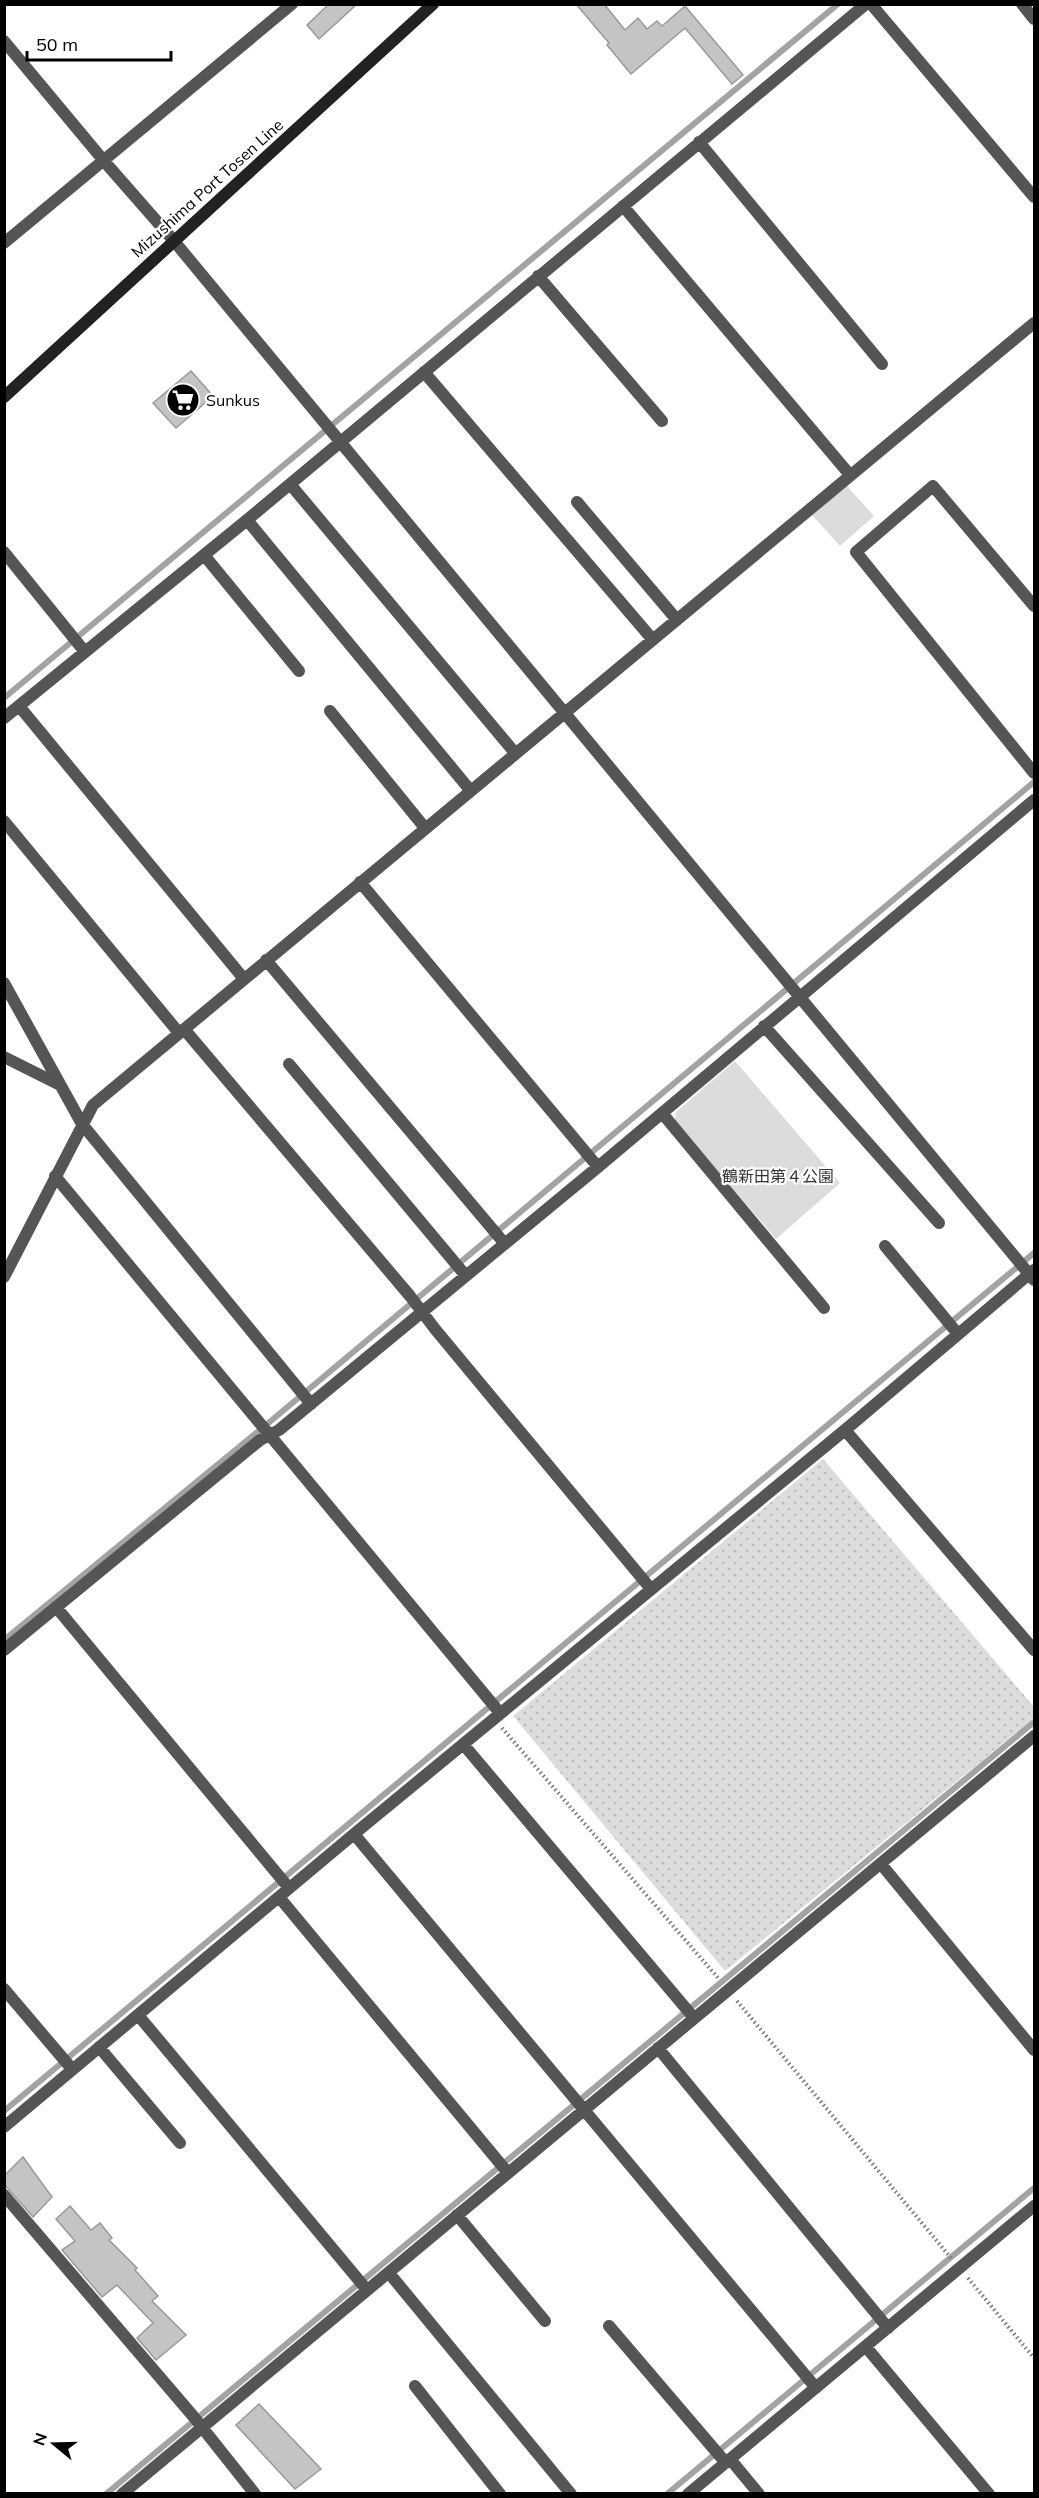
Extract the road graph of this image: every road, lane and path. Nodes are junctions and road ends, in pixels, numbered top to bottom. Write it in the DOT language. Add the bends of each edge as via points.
graph roads {
  1 [pos="292,4"];
  2 [pos="433,4"];
  3 [pos="868,4"];
  4 [pos="1022,4"];
  5 [pos="1035,19"];
  6 [pos="4,41"];
  7 [pos="699,142"];
  8 [pos="104,161"];
  9 [pos="1035,197"];
  10 [pos="623,206"];
  11 [pos="174,241"];
  12 [pos="4,243"];
  13 [pos="538,276"];
  14 [pos="1035,323"];
  15 [pos="882,364"];
  16 [pos="424,372"];
  17 [pos="4,397"];
  18 [pos="662,421"];
  19 [pos="333,434"];
  20 [pos="850,475"];
  21 [pos="290,484"];
  22 [pos="577,502"];
  23 [pos="248,520"];
  24 [pos="4,552"];
  25 [pos="204,555"];
  26 [pos="1035,606"];
  27 [pos="677,620"];
  28 [pos="653,640"];
  29 [pos="78,644"];
  30 [pos="299,671"];
  31 [pos="19,706"];
  32 [pos="330,711"];
  33 [pos="565,711"];
  34 [pos="4,718"];
  35 [pos="515,753"];
  36 [pos="1035,773"];
  37 [pos="470,790"];
  38 [pos="1035,800"];
  39 [pos="4,821"];
  40 [pos="425,828"];
  41 [pos="360,882"];
  42 [pos="266,960"];
  43 [pos="244,979"];
  44 [pos="4,983"];
  45 [pos="795,989"];
  46 [pos="764,1026"];
  47 [pos="182,1031"];
  48 [pos="4,1058"];
  49 [pos="289,1064"];
  50 [pos="60,1086"];
  51 [pos="662,1113"];
  52 [pos="82,1125"];
  53 [pos="592,1160"];
  54 [pos="55,1176"];
  55 [pos="939,1223"];
  56 [pos="499,1237"];
  57 [pos="885,1246"];
  58 [pos="10,1253"];
  59 [pos="460,1269"];
  60 [pos="1028,1269"];
  61 [pos="4,1277"];
  62 [pos="824,1308"];
  63 [pos="420,1310"];
  64 [pos="952,1327"];
  65 [pos="306,1397"];
  66 [pos="266,1429"];
  67 [pos="845,1430"];
  68 [pos="646,1582"];
  69 [pos="56,1607"];
  70 [pos="4,1650"];
  71 [pos="1035,1650"];
  72 [pos="495,1710"];
  73 [pos="1035,1736"];
  74 [pos="463,1744"];
  75 [pos="354,1834"];
  76 [pos="880,1864"];
  77 [pos="285,1883"];
  78 [pos="279,1897"];
  79 [pos="719,1979"];
  80 [pos="4,1989"];
  81 [pos="728,1990"];
  82 [pos="690,2013"];
  83 [pos="138,2015"];
  84 [pos="99,2048"];
  85 [pos="658,2048"];
  86 [pos="1035,2050"];
  87 [pos="67,2063"];
  88 [pos="580,2105"];
  89 [pos="4,2127"];
  90 [pos="180,2143"];
  91 [pos="503,2168"];
  92 [pos="4,2195"];
  93 [pos="1035,2206"];
  94 [pos="457,2215"];
  95 [pos="948,2255"];
  96 [pos="960,2268"];
  97 [pos="388,2273"];
  98 [pos="363,2284"];
  99 [pos="544,2321"];
  100 [pos="882,2321"];
  101 [pos="609,2326"];
  102 [pos="866,2347"];
  103 [pos="1035,2358"];
  104 [pos="810,2382"];
  105 [pos="415,2386"];
  106 [pos="198,2422"];
  107 [pos="723,2457"];
  108 [pos="122,2493"];
  109 [pos="255,2493"];
  110 [pos="500,2493"];
  111 [pos="571,2493"];
  112 [pos="688,2493"];
  113 [pos="759,2493"];
  114 [pos="989,2493"];
  1 -- 8 [label="street"];
  2 -- 11 [label="main road, Mizushima Port Tosen Line"];
  3 -- 7 [label="street"];
  3 -- 9 [label="street"];
  4 -- 5 [label="street"];
  6 -- 8 [label="street"];
  7 -- 10 [label="street"];
  7 -- 15 [label="street"];
  8 -- 11 [label="street"];
  8 -- 12 [label="street"];
  10 -- 13 [label="street"];
  10 -- 20 [label="street"];
  11 -- 17 [label="main road, Mizushima Port Tosen Line"];
  11 -- 19 [label="street"];
  13 -- 16 [label="street"];
  13 -- 18 [label="street"];
  14 -- 20 [label="street"];
  16 -- 19 [label="street"];
  16 -- 28 [label="street"];
  19 -- 21 [label="street"];
  19 -- 33 [label="street"];
  20 -- 27 [label="street"];
  21 -- 23 [label="street"];
  21 -- 35 [label="street"];
  22 -- 27 [label="street"];
  23 -- 25 [label="street"];
  23 -- 37 [label="street"];
  24 -- 29 [label="street"];
  25 -- 29 [label="street"];
  25 -- 30 [label="street"];
  26 -- 36 [label="street" via="933,486 856,552"];
  27 -- 28 [label="street"];
  28 -- 33 [label="street"];
  29 -- 31 [label="street"];
  31 -- 34 [label="street"];
  31 -- 43 [label="street"];
  32 -- 40 [label="street"];
  33 -- 35 [label="street"];
  33 -- 45 [label="street"];
  35 -- 37 [label="street"];
  37 -- 40 [label="street"];
  38 -- 45 [label="street"];
  39 -- 47 [label="street"];
  40 -- 41 [label="street"];
  41 -- 42 [label="street"];
  41 -- 53 [label="street"];
  42 -- 43 [label="street"];
  42 -- 56 [label="street"];
  43 -- 47 [label="street"];
  44 -- 50 [label="street"];
  45 -- 46 [label="street"];
  45 -- 60 [label="street"];
  46 -- 51 [label="street"];
  46 -- 55 [label="street"];
  47 -- 52 [label="street" via="93,1105"];
  47 -- 63 [label="street"];
  48 -- 50 [label="street"];
  49 -- 59 [label="street"];
  50 -- 52 [label="street"];
  51 -- 53 [label="street"];
  51 -- 62 [label="street"];
  52 -- 54 [label="street"];
  52 -- 65 [label="street"];
  53 -- 56 [label="street"];
  54 -- 58 [label="street"];
  54 -- 66 [label="street"];
  56 -- 59 [label="street"];
  57 -- 64 [label="street"];
  58 -- 61 [label="street"];
  59 -- 63 [label="street"];
  60 -- 64 [label="street"];
  63 -- 65 [label="street"];
  63 -- 68 [label="street"];
  64 -- 67 [label="street"];
  65 -- 66 [label="street"];
  66 -- 69 [label="street" via="260,1440"];
  66 -- 72 [label="street"];
  67 -- 68 [label="street"];
  67 -- 71 [label="street"];
  68 -- 72 [label="street"];
  69 -- 70 [label="street"];
  69 -- 77 [label="street"];
  72 -- 74 [label="street"];
  72 -- 79 [label="path"];
  73 -- 76 [label="street"];
  74 -- 75 [label="street"];
  74 -- 82 [label="street"];
  75 -- 77 [label="street"];
  75 -- 88 [label="street"];
  76 -- 81 [label="street"];
  76 -- 86 [label="street"];
  77 -- 78 [label="street"];
  78 -- 83 [label="street"];
  78 -- 91 [label="street"];
  80 -- 87 [label="street"];
  81 -- 82 [label="street"];
  81 -- 95 [label="path"];
  82 -- 85 [label="street"];
  83 -- 84 [label="street"];
  83 -- 98 [label="street"];
  84 -- 87 [label="street"];
  84 -- 90 [label="street"];
  85 -- 88 [label="street"];
  85 -- 100 [label="street"];
  87 -- 89 [label="street"];
  88 -- 91 [label="street"];
  88 -- 104 [label="street"];
  91 -- 94 [label="street"];
  92 -- 106 [label="street"];
  93 -- 96 [label="street"];
  94 -- 97 [label="street"];
  94 -- 99 [label="street"];
  96 -- 100 [label="street"];
  96 -- 103 [label="path"];
  97 -- 98 [label="street"];
  97 -- 111 [label="street"];
  98 -- 106 [label="street"];
  100 -- 102 [label="street"];
  101 -- 107 [label="street"];
  102 -- 104 [label="street"];
  102 -- 114 [label="street"];
  104 -- 107 [label="street"];
  105 -- 110 [label="street"];
  106 -- 108 [label="street"];
  106 -- 109 [label="street"];
  107 -- 112 [label="street"];
  107 -- 113 [label="street"];
}
